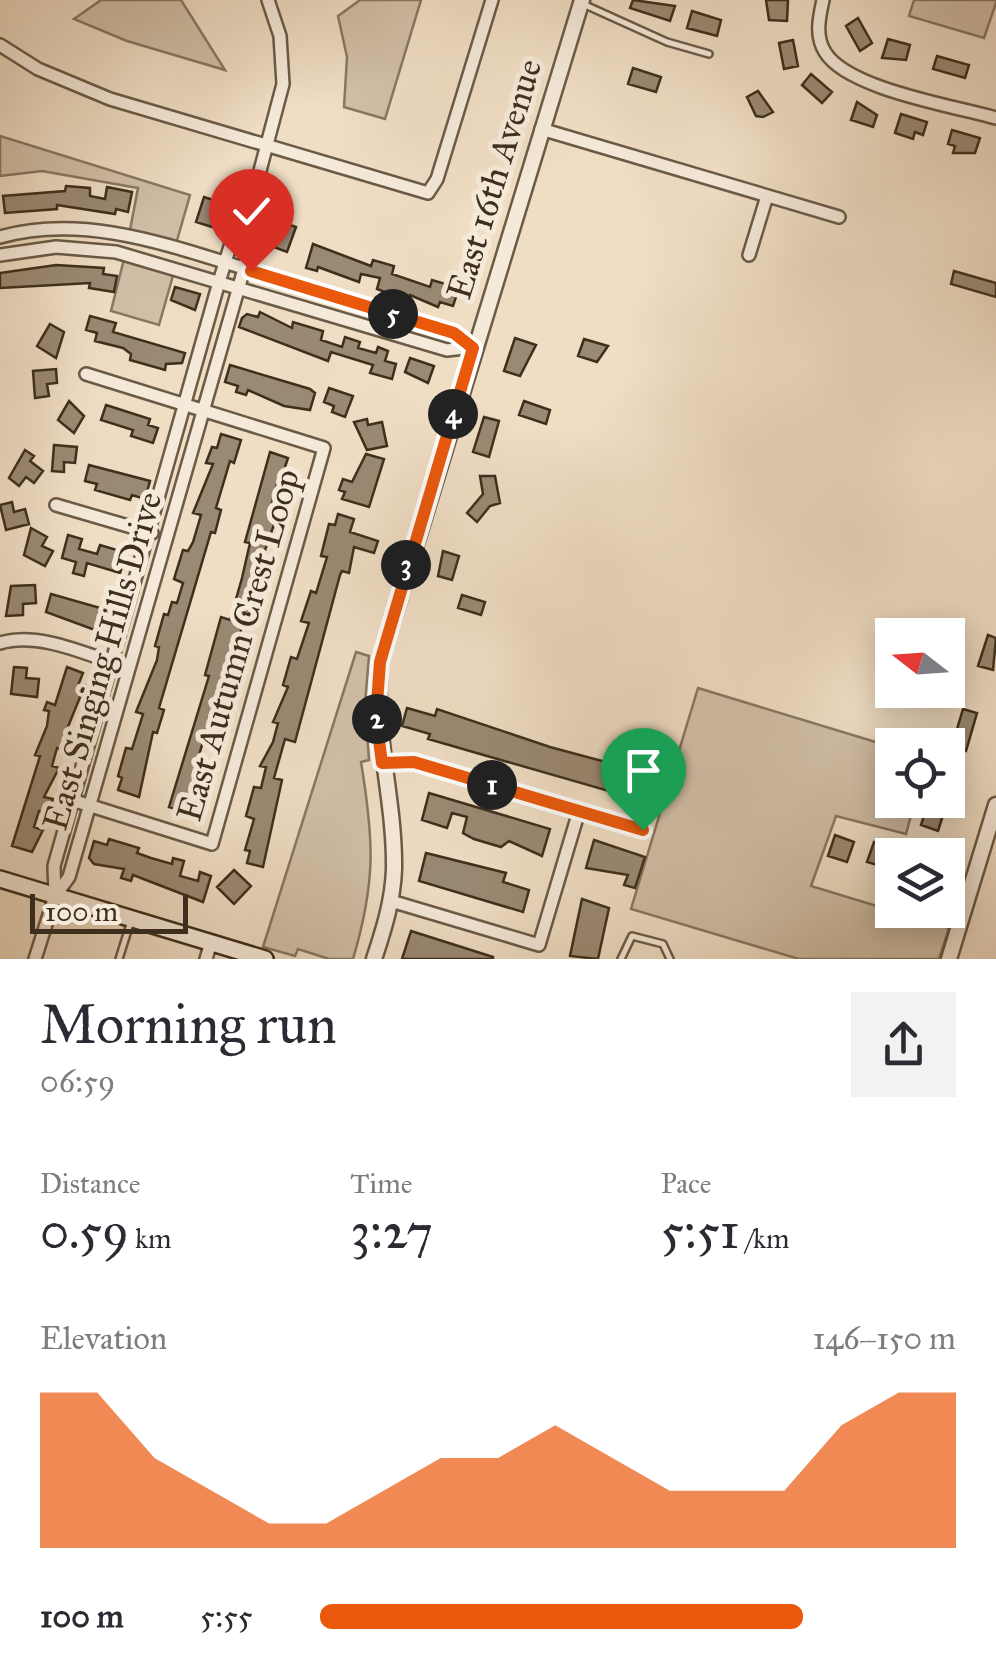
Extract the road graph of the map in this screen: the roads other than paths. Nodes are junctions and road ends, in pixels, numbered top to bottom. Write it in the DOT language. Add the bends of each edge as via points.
graph roads {
  1 [pos="268,0"];
  2 [pos="492,0"];
  3 [pos="822,0"];
  4 [pos="581,1"];
  5 [pos="0,45"];
  6 [pos="709,54"];
  7 [pos="996,118"];
  8 [pos="542,129"];
  9 [pos="269,147"];
  10 [pos="767,196"];
  11 [pos="253,197"];
  12 [pos="839,218"];
  13 [pos="0,238"];
  14 [pos="749,255"];
  15 [pos="0,256"];
  16 [pos="226,263"];
  17 [pos="244,269"];
  18 [pos="219,282"];
  19 [pos="238,288"];
  20 [pos="473,348"];
  21 [pos="86,374"];
  22 [pos="185,405"];
  23 [pos="203,410"];
  24 [pos="56,505"];
  25 [pos="150,532"];
  26 [pos="166,537"];
  27 [pos="0,643"];
  28 [pos="112,663"];
  29 [pos="129,668"];
  30 [pos="382,763"];
  31 [pos="72,800"];
  32 [pos="88,805"];
  33 [pos="996,805"];
  34 [pos="578,811"];
  35 [pos="643,830"];
  36 [pos="0,879"];
  37 [pos="55,896"];
  38 [pos="391,901"];
  39 [pos="132,918"];
  40 [pos="211,942"];
  41 [pos="35,959"];
  42 [pos="119,959"];
  43 [pos="206,959"];
  44 [pos="265,959"];
  45 [pos="374,959"];
  46 [pos="620,959"];
  47 [pos="670,959"];
  48 [pos="948,959"];
  1 -- 9 [label="street, East Singing Hills Drive" via="284,61"];
  2 -- 9 [label="street" via="428,193"];
  3 -- 7 [label="street" via="822,47 847,74"];
  4 -- 6 [label="lane"];
  4 -- 8 [label="street, East 16th Avenue"];
  5 -- 9 [label="street" via="80,87"];
  8 -- 10 [label="street"];
  8 -- 20 [label="street, East 16th Avenue"];
  9 -- 11 [label="street, East Singing Hills Drive"];
  10 -- 12 [label="street"];
  10 -- 14 [label="street"];
  11 -- 16 [label="street, East Singing Hills Drive"];
  11 -- 17 [label="street, East Singing Hills Drive" via="257,220"];
  13 -- 16 [label="street" via="92,230"];
  15 -- 18 [label="street" via="56,247 116,252"];
  16 -- 17 [label="street"];
  16 -- 18 [label="street, East Singing Hills Drive"];
  17 -- 19 [label="street, East Singing Hills Drive"];
  17 -- 20 [label="street" via="454,333"];
  18 -- 19 [label="street"];
  18 -- 22 [label="street, East Singing Hills Drive"];
  19 -- 20 [label="street" via="447,350"];
  19 -- 23 [label="street, East Singing Hills Drive"];
  20 -- 30 [label="street, East 16th Avenue" via="380,662 376,717"];
  21 -- 22 [label="street"];
  22 -- 23 [label="street"];
  22 -- 25 [label="street, East Singing Hills Drive"];
  23 -- 26 [label="street, East Singing Hills Drive"];
  23 -- 32 [label="street, East Autumn Crest Loop" via="324,448 212,844"];
  24 -- 25 [label="street"];
  25 -- 26 [label="street"];
  25 -- 28 [label="street, East Singing Hills Drive"];
  26 -- 29 [label="street, East Singing Hills Drive"];
  27 -- 28 [label="street" via="18,638"];
  28 -- 29 [label="street"];
  28 -- 31 [label="street, East Singing Hills Drive"];
  29 -- 32 [label="street, East Singing Hills Drive"];
  30 -- 34 [label="street" via="414,762"];
  30 -- 38 [label="street, East 16th Avenue" via="392,824"];
  31 -- 32 [label="street, East Autumn Crest Loop"];
  31 -- 37 [label="street, East Singing Hills Drive" via="54,866"];
  32 -- 37 [label="street, East Singing Hills Drive" via="69,876"];
  33 -- 48 [label="street"];
  34 -- 35 [label="street"];
  34 -- 38 [label="street" via="538,945"];
  36 -- 37 [label="main road"];
  37 -- 39 [label="main road"];
  37 -- 41 [label="street"];
  38 -- 45 [label="street, East 16th Avenue"];
  39 -- 40 [label="main road"];
  39 -- 42 [label="lane"];
  40 -- 43 [label="street"];
  40 -- 44 [label="main road"];
  46 -- 47 [label="lane" via="632,936 663,944"];
}
